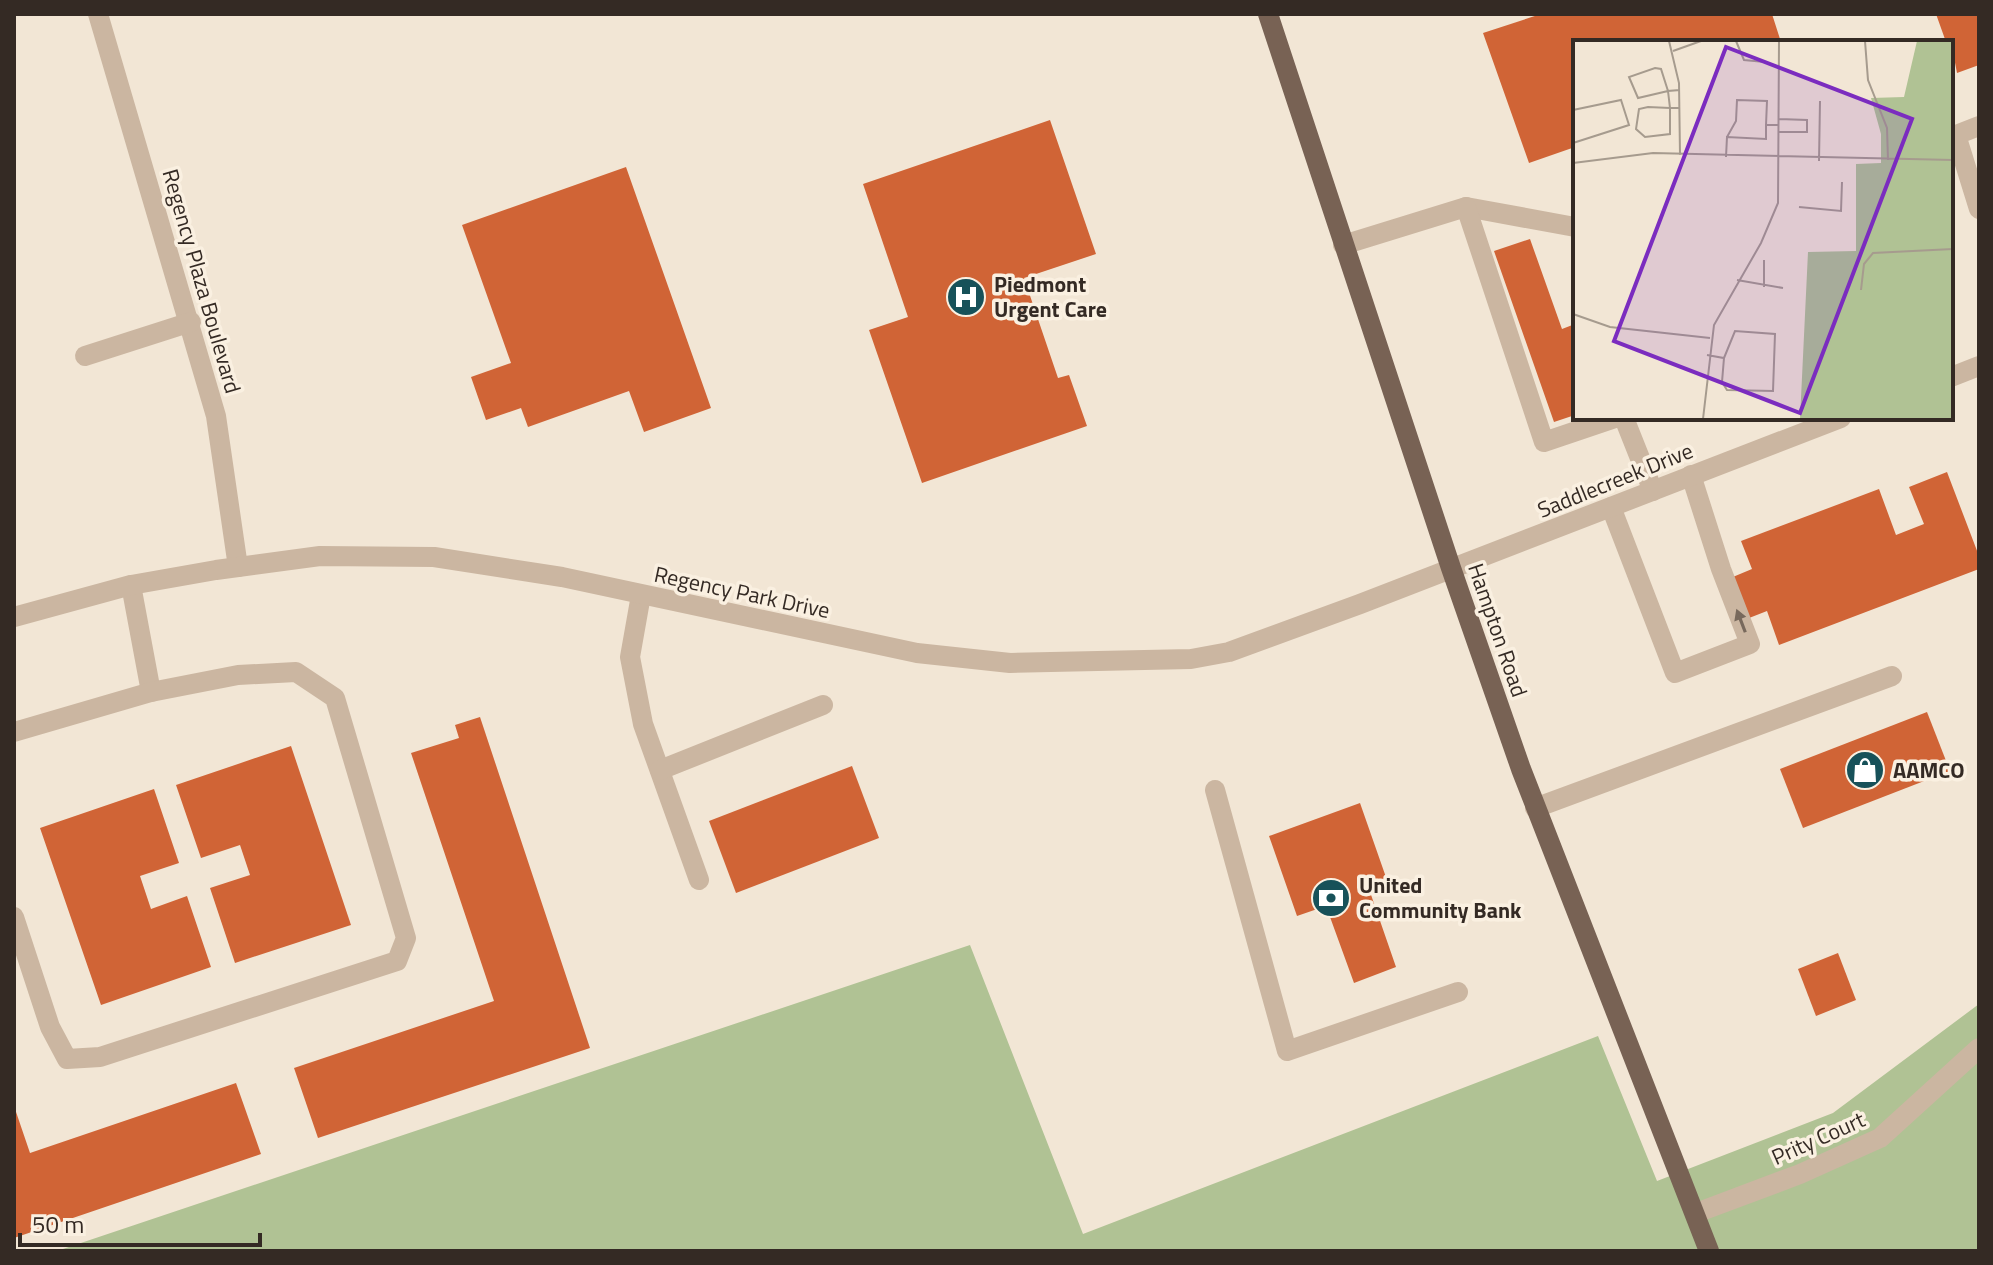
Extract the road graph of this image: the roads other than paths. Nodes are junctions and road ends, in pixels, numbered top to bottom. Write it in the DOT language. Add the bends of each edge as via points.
graph roads {
  1 [pos="98,14"];
  2 [pos="1268,14"];
  3 [pos="1979,126"];
  4 [pos="1466,207"];
  5 [pos="1979,209"];
  6 [pos="1573,227"];
  7 [pos="1343,245"];
  8 [pos="191,322"];
  9 [pos="85,356"];
  10 [pos="1979,366"];
  11 [pos="1953,376"];
  12 [pos="1609,420"];
  13 [pos="1625,420"];
  14 [pos="1836,420"];
  15 [pos="1691,475"];
  16 [pos="1653,491"];
  17 [pos="1611,507"];
  18 [pos="238,567"];
  19 [pos="1451,568"];
  20 [pos="131,585"];
  21 [pos="641,595"];
  22 [pos="14,617"];
  23 [pos="1892,676"];
  24 [pos="151,692"];
  25 [pos="823,705"];
  26 [pos="14,732"];
  27 [pos="660,770"];
  28 [pos="1215,790"];
  29 [pos="1535,808"];
  30 [pos="699,880"];
  31 [pos="14,917"];
  32 [pos="1458,992"];
  33 [pos="1979,1048"];
  34 [pos="1696,1213"];
  35 [pos="1709,1251"];
  1 -- 8 [label="street, Regency Plaza Boulevard"];
  2 -- 7 [label="main road, Hampton Road"];
  3 -- 5 [label="street" via="1956,135"];
  4 -- 6 [label="street"];
  4 -- 7 [label="street"];
  4 -- 12 [label="street" via="1544,442"];
  7 -- 19 [label="main road, Hampton Road"];
  8 -- 9 [label="street"];
  8 -- 18 [label="street, Regency Plaza Boulevard" via="216,416"];
  10 -- 11 [label="street"];
  13 -- 16 [label="street"];
  14 -- 15 [label="street, Saddlecreek Drive"];
  15 -- 16 [label="street, Saddlecreek Drive"];
  17 -- 15 [label="street, one-way" via="1675,673 1750,644"];
  16 -- 17 [label="street, Saddlecreek Drive"];
  17 -- 19 [label="street, Saddlecreek Drive"];
  18 -- 20 [label="street, Regency Park Drive"];
  18 -- 21 [label="street, Regency Park Drive" via="320,556 434,557"];
  19 -- 21 [label="street, Regency Park Drive" via="1229,652 1091,664 1010,663 917,653"];
  19 -- 29 [label="main road, Hampton Road"];
  20 -- 22 [label="street, Regency Park Drive"];
  20 -- 24 [label="street"];
  21 -- 27 [label="street" via="630,657 643,724"];
  23 -- 29 [label="street"];
  24 -- 26 [label="street"];
  24 -- 31 [label="street" via="238,675 296,672 335,698 406,938 397,961 100,1057 67,1059 50,1027"];
  25 -- 27 [label="street"];
  27 -- 30 [label="street"];
  28 -- 32 [label="street" via="1287,1051"];
  29 -- 34 [label="main road, Hampton Road"];
  33 -- 34 [label="street, Prity Court" via="1880,1138"];
  34 -- 35 [label="main road, Hampton Road"];
}
